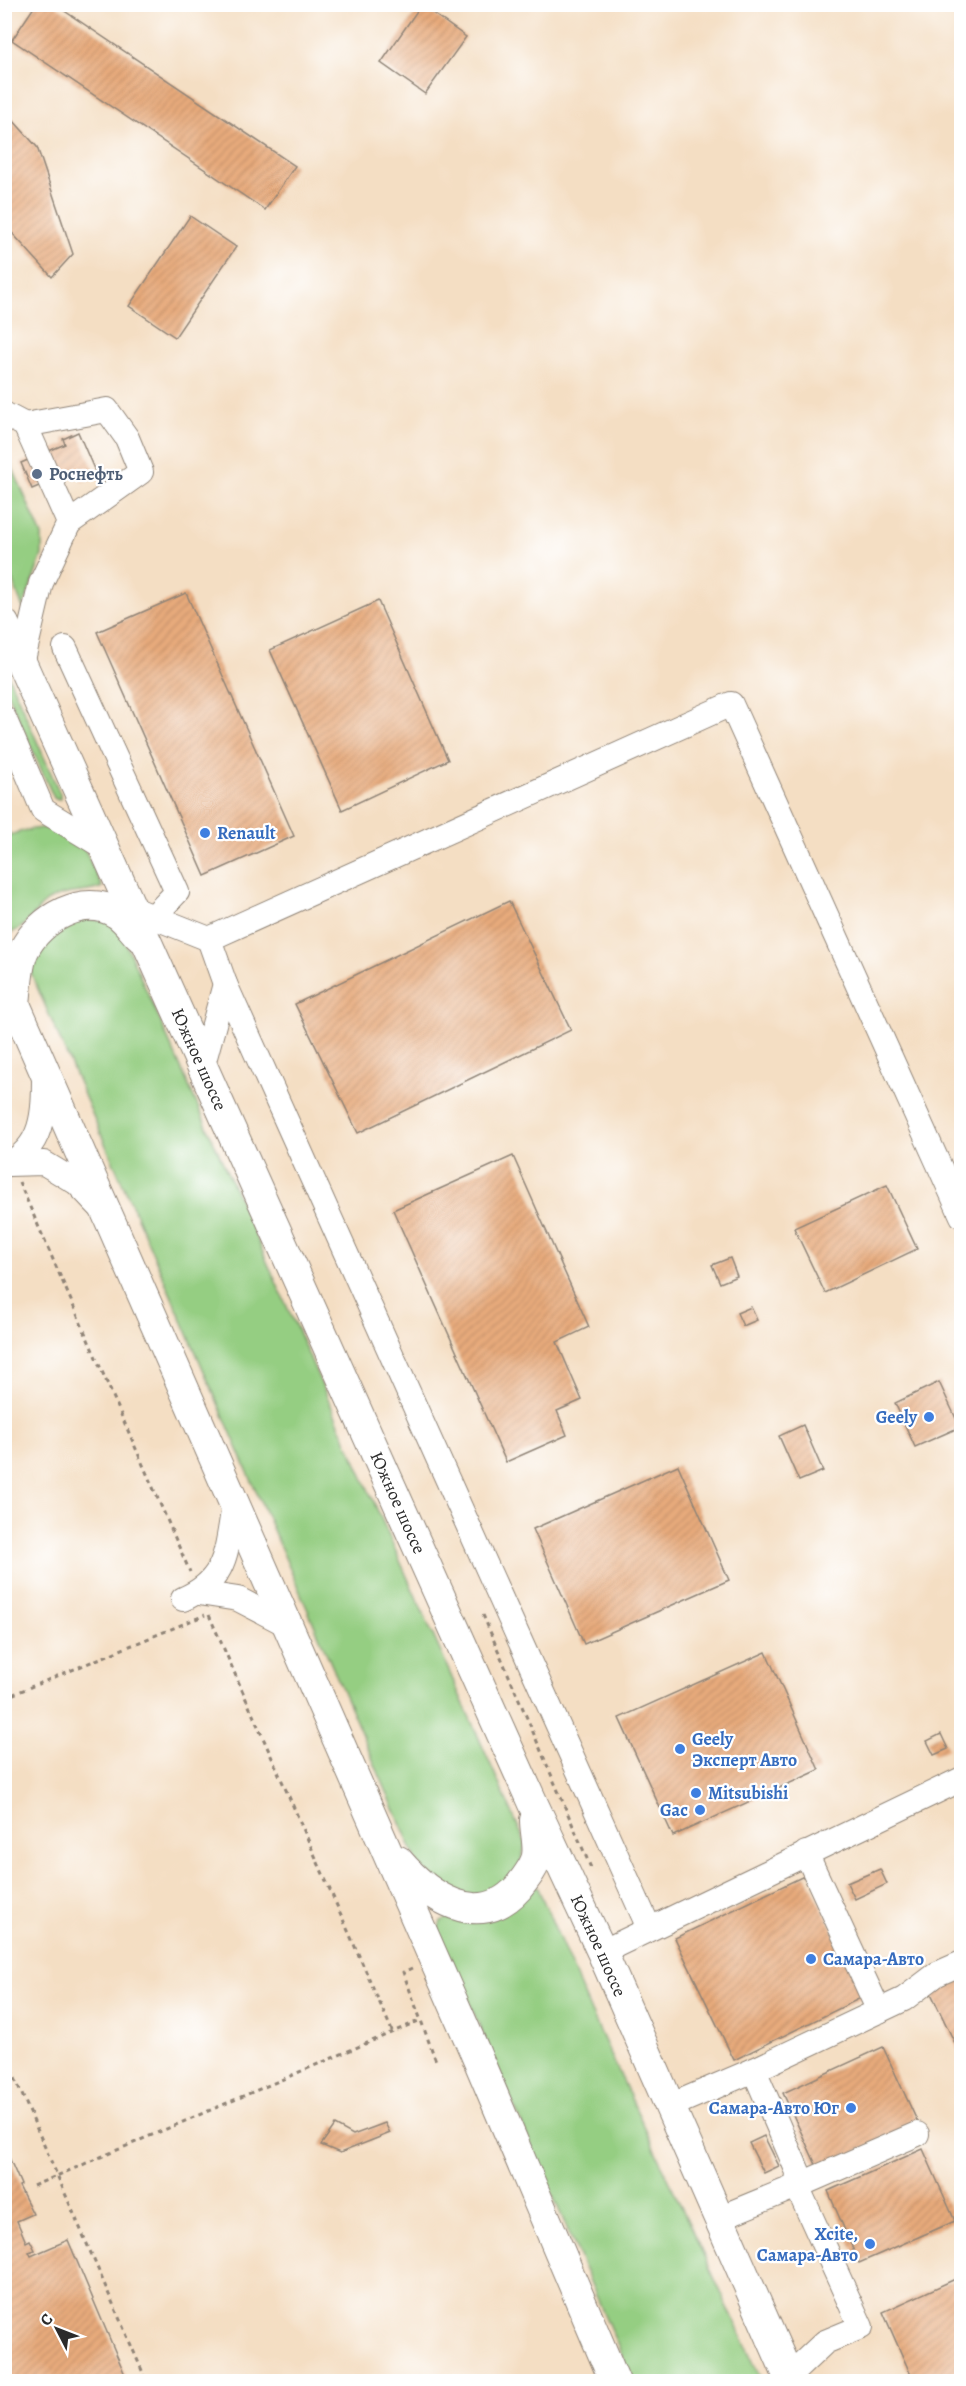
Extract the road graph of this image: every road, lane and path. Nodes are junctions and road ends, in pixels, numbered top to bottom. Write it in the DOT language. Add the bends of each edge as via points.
graph roads {
  1 [pos="15,420"];
  2 [pos="69,523"];
  3 [pos="4,624"];
  4 [pos="65,648"];
  5 [pos="22,664"];
  6 [pos="6,728"];
  7 [pos="102,846"];
  8 [pos="143,922"];
  9 [pos="209,939"];
  10 [pos="225,984"];
  11 [pos="10,992"];
  12 [pos="202,1068"];
  13 [pos="44,1069"];
  14 [pos="8,1171"];
  15 [pos="962,1216"];
  16 [pos="108,1217"];
  17 [pos="234,1506"];
  18 [pos="191,1596"];
  19 [pos="483,1615"];
  20 [pos="288,1625"];
  21 [pos="4,1698"];
  22 [pos="962,1779"];
  23 [pos="534,1806"];
  24 [pos="385,1845"];
  25 [pos="806,1853"];
  26 [pos="593,1872"];
  27 [pos="649,1928"];
  28 [pos="602,1952"];
  29 [pos="962,1963"];
  30 [pos="412,1968"];
  31 [pos="879,2011"];
  32 [pos="421,2020"];
  33 [pos="393,2033"];
  34 [pos="4,2053"];
  35 [pos="436,2061"];
  36 [pos="754,2070"];
  37 [pos="670,2106"];
  38 [pos="918,2134"];
  39 [pos="57,2176"];
  40 [pos="33,2186"];
  41 [pos="797,2186"];
  42 [pos="719,2218"];
  43 [pos="790,2379"];
  44 [pos="147,2382"];
  45 [pos="615,2382"];
  1 -- 2 [label="lane"];
  1 -- 2 [label="lane" via="107,410 127,438 141,472"];
  2 -- 5 [label="lane" via="41,583"];
  3 -- 5 [label="main road, Южное шоссе"];
  4 -- 8 [label="lane" via="177,892"];
  5 -- 7 [label="main road, Южное шоссе"];
  6 -- 7 [label="lane" via="43,810"];
  7 -- 8 [label="main road, Южное шоссе"];
  8 -- 9 [label="lane"];
  8 -- 11 [label="main road" via="96,906 55,916 40,928 23,952"];
  8 -- 12 [label="main road, Южное шоссе"];
  9 -- 10 [label="lane"];
  9 -- 15 [label="lane" via="731,704"];
  10 -- 12 [label="lane"];
  10 -- 27 [label="lane"];
  11 -- 13 [label="main road"];
  12 -- 23 [label="main road, Южное шоссе"];
  13 -- 14 [label="lane" via="40,1127 34,1142"];
  13 -- 16 [label="main road"];
  14 -- 16 [label="lane" via="44,1163 91,1196"];
  14 -- 18 [label="path" via="19,1182"];
  16 -- 17 [label="main road"];
  17 -- 18 [label="lane" via="223,1564 214,1580"];
  17 -- 20 [label="main road"];
  18 -- 20 [label="lane" via="237,1599"];
  19 -- 26 [label="path"];
  20 -- 24 [label="main road"];
  21 -- 33 [label="path" via="208,1614"];
  22 -- 25 [label="lane"];
  23 -- 24 [label="main road" via="537,1857 512,1895 495,1904 474,1909 451,1904 410,1875"];
  23 -- 28 [label="main road, Южное шоссе"];
  24 -- 45 [label="main road"];
  25 -- 27 [label="lane"];
  25 -- 31 [label="lane"];
  27 -- 28 [label="lane"];
  28 -- 37 [label="main road, Южное шоссе"];
  29 -- 31 [label="lane"];
  30 -- 32 [label="path" via="403,1972"];
  31 -- 36 [label="lane"];
  32 -- 33 [label="path"];
  32 -- 35 [label="path"];
  33 -- 39 [label="path"];
  34 -- 39 [label="path"];
  36 -- 37 [label="lane"];
  36 -- 41 [label="lane" via="798,2172"];
  37 -- 42 [label="main road, Южное шоссе"];
  38 -- 41 [label="lane"];
  39 -- 40 [label="path"];
  39 -- 44 [label="path"];
  41 -- 42 [label="lane"];
  41 -- 43 [label="lane" via="861,2327 825,2342"];
  42 -- 43 [label="main road, Южное шоссе"];
}
